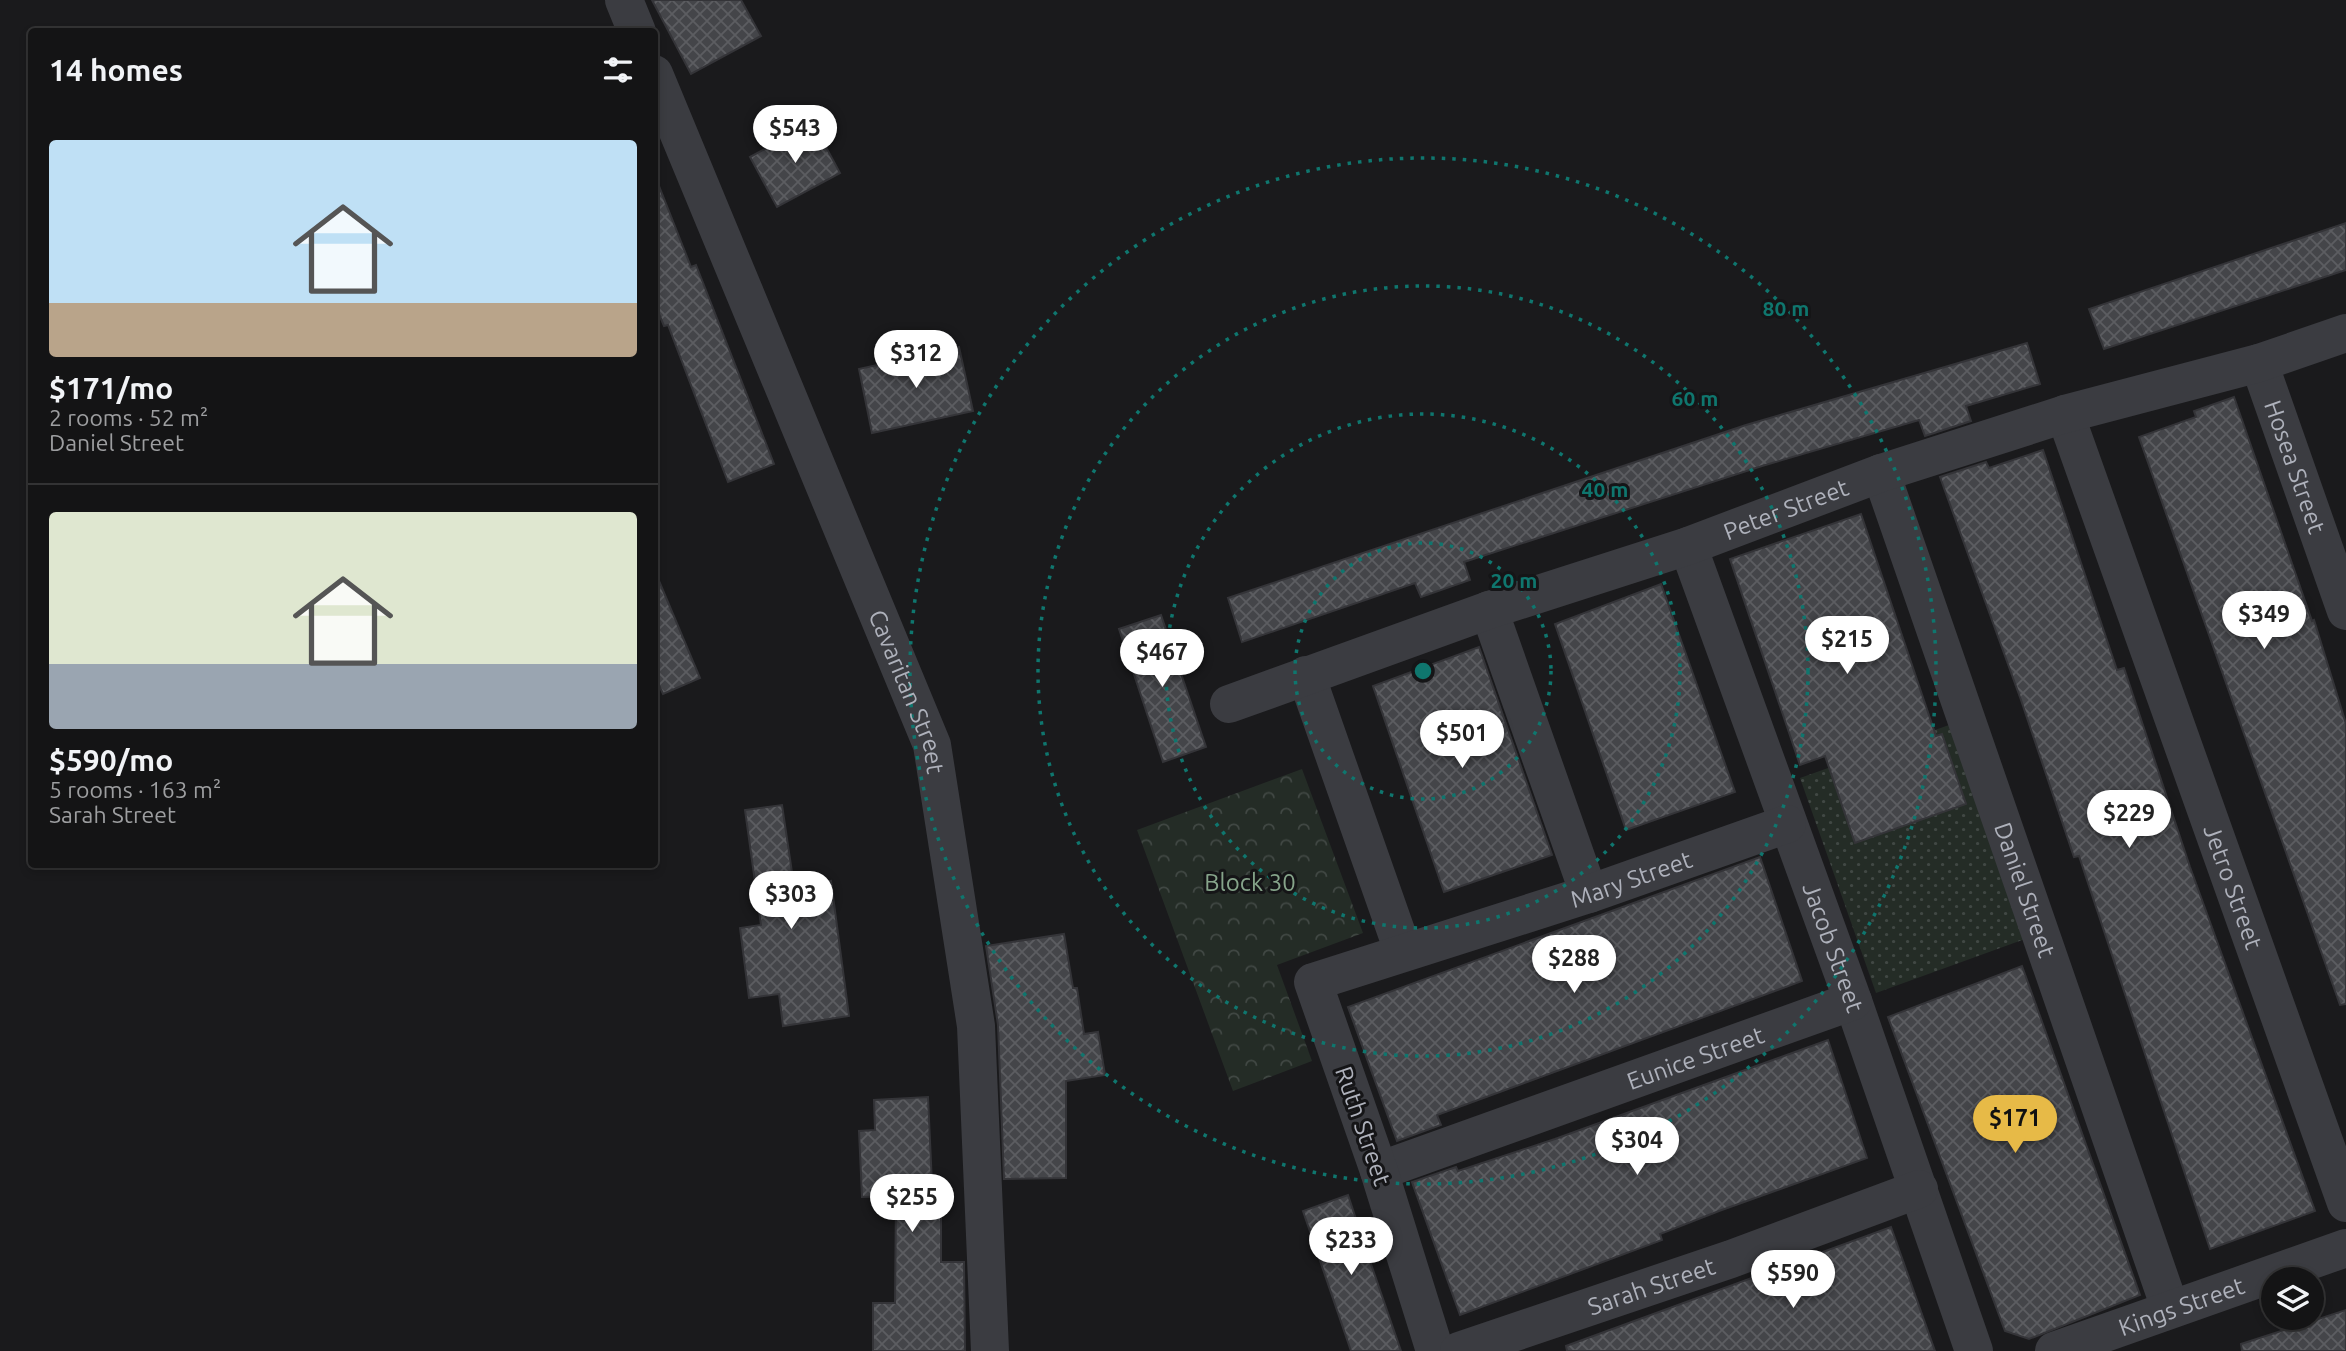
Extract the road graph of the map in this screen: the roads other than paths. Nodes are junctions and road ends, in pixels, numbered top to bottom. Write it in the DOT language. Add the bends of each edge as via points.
graph roads {
  1 [pos="624,0"];
  2 [pos="635,28"];
  3 [pos="658,84"];
  4 [pos="2346,333"];
  5 [pos="2259,363"];
  6 [pos="2065,414"];
  7 [pos="1881,473"];
  8 [pos="1688,546"];
  9 [pos="1489,610"];
  10 [pos="2346,611"];
  11 [pos="1306,675"];
  12 [pos="1229,704"];
  13 [pos="1787,824"];
  14 [pos="1589,894"];
  15 [pos="1403,951"];
  16 [pos="1313,982"];
  17 [pos="1853,1001"];
  18 [pos="1378,1171"];
  19 [pos="1919,1189"];
  20 [pos="2346,1203"];
  21 [pos="2346,1248"];
  22 [pos="2170,1308"];
  23 [pos="990,1351"];
  24 [pos="1435,1351"];
  25 [pos="1460,1351"];
  26 [pos="1974,1351"];
  27 [pos="2054,1351"];
  1 -- 2 [label="street"];
  3 -- 23 [label="street, Cavaritan Street" via="932,745 976,1026"];
  4 -- 5 [label="street, Peter Street"];
  5 -- 6 [label="street, Peter Street"];
  5 -- 10 [label="street, Hosea Street"];
  6 -- 7 [label="street, Peter Street"];
  6 -- 20 [label="street, Jetro Street"];
  7 -- 8 [label="street, Peter Street"];
  7 -- 22 [label="street, Daniel Street"];
  8 -- 9 [label="street, Peter Street"];
  8 -- 13 [label="street, Jacob Street"];
  9 -- 11 [label="street, Peter Street"];
  9 -- 14 [label="street"];
  11 -- 12 [label="street, Peter Street"];
  11 -- 15 [label="street"];
  13 -- 14 [label="street, Mary Street"];
  13 -- 17 [label="street, Jacob Street"];
  14 -- 15 [label="street, Mary Street"];
  15 -- 16 [label="street, Mary Street"];
  16 -- 18 [label="street, Ruth Street"];
  17 -- 18 [label="street, Eunice Street"];
  17 -- 19 [label="street, Jacob Street"];
  18 -- 24 [label="street, Ruth Street"];
  19 -- 25 [label="street, Sarah Street"];
  19 -- 26 [label="street, Jacob Street"];
  21 -- 22 [label="street, Kings Street"];
  22 -- 27 [label="street, Kings Street"];
}
